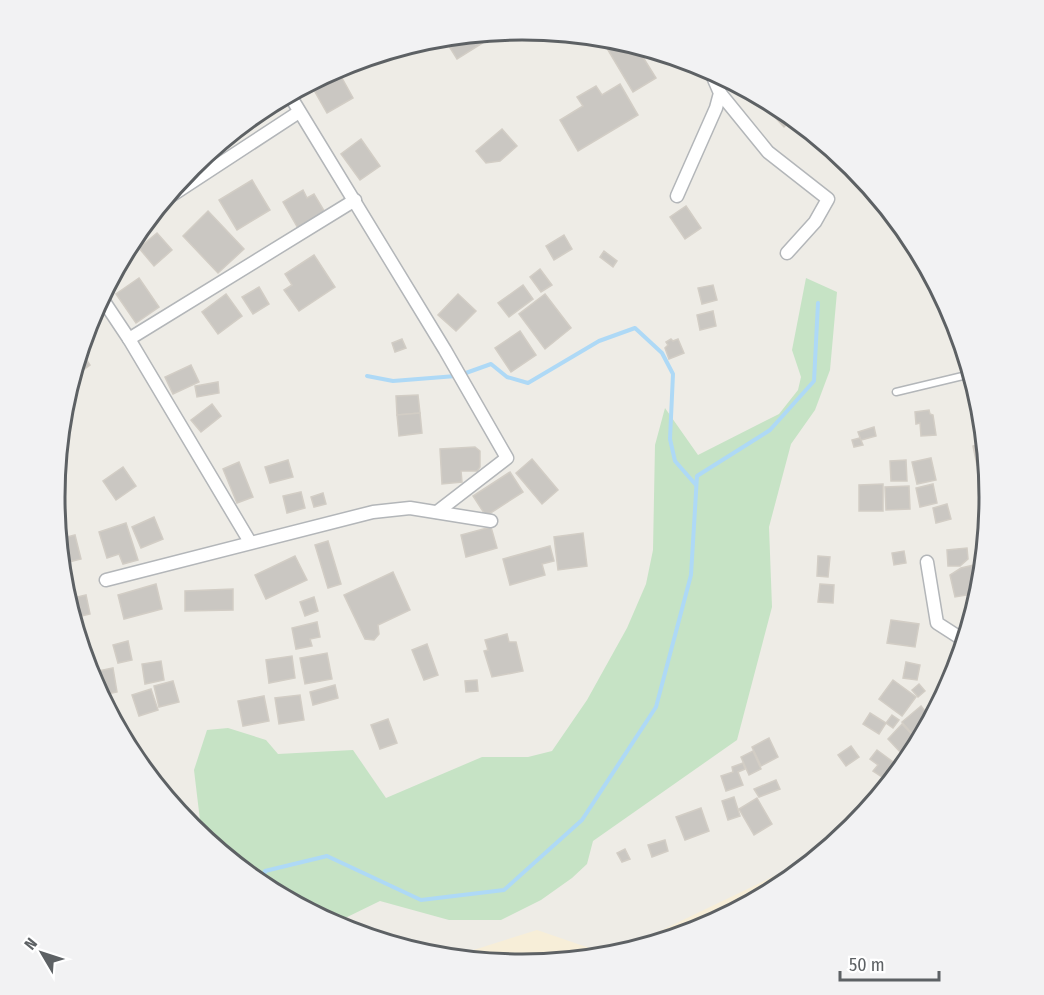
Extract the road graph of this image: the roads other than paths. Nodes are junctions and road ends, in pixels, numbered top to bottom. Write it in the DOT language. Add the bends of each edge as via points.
graph roads {
  1 [pos="716,84"];
  2 [pos="720,93"];
  3 [pos="293,102"];
  4 [pos="299,112"];
  5 [pos="190,183"];
  6 [pos="677,196"];
  7 [pos="355,200"];
  8 [pos="787,253"];
  9 [pos="107,306"];
  10 [pos="129,339"];
  11 [pos="962,376"];
  12 [pos="896,392"];
  13 [pos="437,512"];
  14 [pos="490,521"];
  15 [pos="250,542"];
  16 [pos="927,562"];
  17 [pos="106,580"];
  18 [pos="957,636"];
  1 -- 2 [label="street"];
  2 -- 6 [label="street"];
  2 -- 8 [label="street" via="768,152 828,199 815,222"];
  3 -- 4 [label="street"];
  4 -- 5 [label="street"];
  4 -- 7 [label="street"];
  7 -- 10 [label="street"];
  7 -- 13 [label="street" via="507,458"];
  9 -- 10 [label="street"];
  10 -- 15 [label="street"];
  11 -- 12 [label="lane"];
  13 -- 14 [label="street"];
  13 -- 15 [label="street" via="410,508 373,512"];
  15 -- 17 [label="street"];
  16 -- 18 [label="street" via="937,623"];
}
